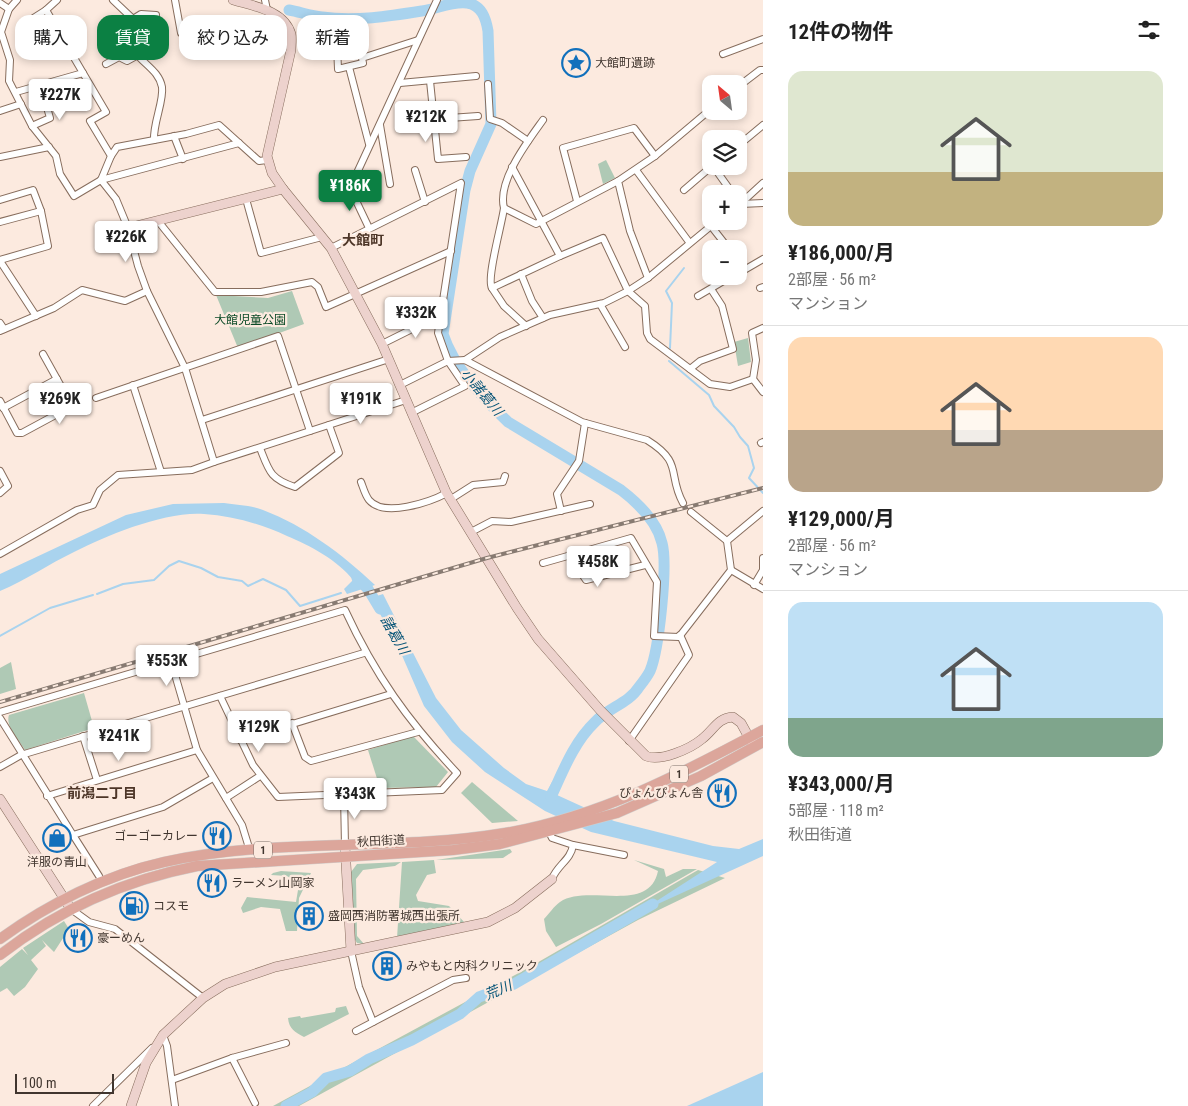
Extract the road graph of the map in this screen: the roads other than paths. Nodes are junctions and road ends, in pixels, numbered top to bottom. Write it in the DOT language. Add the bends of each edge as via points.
graph roads {
  1 [pos="17,0"];
  2 [pos="57,0"];
  3 [pos="113,0"];
  4 [pos="175,0"];
  5 [pos="233,0"];
  6 [pos="266,0"];
  7 [pos="437,0"];
  8 [pos="0,2"];
  9 [pos="9,9"];
  10 [pos="46,10"];
  11 [pos="267,10"];
  12 [pos="38,15"];
  13 [pos="129,15"];
  14 [pos="139,15"];
  15 [pos="156,15"];
  16 [pos="179,22"];
  17 [pos="1,38"];
  18 [pos="763,39"];
  19 [pos="418,40"];
  20 [pos="722,54"];
  21 [pos="113,60"];
  22 [pos="143,60"];
  23 [pos="338,60"];
  24 [pos="106,64"];
  25 [pos="349,67"];
  26 [pos="763,70"];
  27 [pos="83,73"];
  28 [pos="476,76"];
  29 [pos="748,79"];
  30 [pos="430,81"];
  31 [pos="400,82"];
  32 [pos="488,84"];
  33 [pos="16,92"];
  34 [pos="72,96"];
  35 [pos="21,104"];
  36 [pos="0,111"];
  37 [pos="478,116"];
  38 [pos="702,117"];
  39 [pos="435,119"];
  40 [pos="543,120"];
  41 [pos="380,125"];
  42 [pos="763,125"];
  43 [pos="32,126"];
  44 [pos="174,136"];
  45 [pos="747,138"];
  46 [pos="154,140"];
  47 [pos="528,141"];
  48 [pos="239,143"];
  49 [pos="369,144"];
  50 [pos="49,147"];
  51 [pos="111,156"];
  52 [pos="655,156"];
  53 [pos="0,157"];
  54 [pos="466,157"];
  55 [pos="183,159"];
  56 [pos="268,160"];
  57 [pos="512,167"];
  58 [pos="415,170"];
  59 [pos="636,170"];
  60 [pos="702,175"];
  61 [pos="101,180"];
  62 [pos="618,181"];
  63 [pos="763,183"];
  64 [pos="390,184"];
  65 [pos="283,189"];
  66 [pos="684,190"];
  67 [pos="747,197"];
  68 [pos="246,199"];
  69 [pos="0,200"];
  70 [pos="577,201"];
  71 [pos="425,202"];
  72 [pos="747,203"];
  73 [pos="763,203"];
  74 [pos="504,208"];
  75 [pos="41,211"];
  76 [pos="158,221"];
  77 [pos="540,221"];
  78 [pos="0,222"];
  79 [pos="128,228"];
  80 [pos="369,228"];
  81 [pos="705,230"];
  82 [pos="713,230"];
  83 [pos="322,236"];
  84 [pos="722,240"];
  85 [pos="689,242"];
  86 [pos="331,248"];
  87 [pos="451,251"];
  88 [pos="560,256"];
  89 [pos="763,259"];
  90 [pos="0,261"];
  91 [pos="747,268"];
  92 [pos="521,274"];
  93 [pos="648,278"];
  94 [pos="717,285"];
  95 [pos="492,288"];
  96 [pos="711,289"];
  97 [pos="147,291"];
  98 [pos="628,291"];
  99 [pos="357,295"];
  100 [pos="698,296"];
  101 [pos="600,304"];
  102 [pos="440,314"];
  103 [pos="36,316"];
  104 [pos="543,318"];
  105 [pos="526,326"];
  106 [pos="1,327"];
  107 [pos="763,328"];
  108 [pos="382,344"];
  109 [pos="625,347"];
  110 [pos="43,354"];
  111 [pos="389,359"];
  112 [pos="465,360"];
  113 [pos="448,361"];
  114 [pos="185,368"];
  115 [pos="690,369"];
  116 [pos="57,379"];
  117 [pos="753,379"];
  118 [pos="133,385"];
  119 [pos="400,385"];
  120 [pos="296,389"];
  121 [pos="763,392"];
  122 [pos="96,398"];
  123 [pos="406,400"];
  124 [pos="0,401"];
  125 [pos="3,408"];
  126 [pos="411,413"];
  127 [pos="202,420"];
  128 [pos="585,423"];
  129 [pos="329,424"];
  130 [pos="310,431"];
  131 [pos="260,448"];
  132 [pos="214,462"];
  133 [pos="0,471"];
  134 [pos="161,472"];
  135 [pos="505,476"];
  136 [pos="361,482"];
  137 [pos="0,493"];
  138 [pos="449,496"];
  139 [pos="684,503"];
  140 [pos="590,504"];
  141 [pos="561,511"];
  142 [pos="763,511"];
  143 [pos="691,512"];
  144 [pos="471,532"];
  145 [pos="727,541"];
  146 [pos="0,554"];
  147 [pos="569,556"];
  148 [pos="763,558"];
  149 [pos="543,563"];
  150 [pos="645,565"];
  151 [pos="731,570"];
  152 [pos="754,585"];
  153 [pos="763,589"];
  154 [pos="680,635"];
  155 [pos="364,652"];
  156 [pos="171,661"];
  157 [pos="391,694"];
  158 [pos="220,696"];
  159 [pos="184,707"];
  160 [pos="0,712"];
  161 [pos="0,718"];
  162 [pos="292,723"];
  163 [pos="763,730"];
  164 [pos="418,732"];
  165 [pos="84,736"];
  166 [pos="240,740"];
  167 [pos="629,741"];
  168 [pos="756,742"];
  169 [pos="197,750"];
  170 [pos="21,755"];
  171 [pos="0,767"];
  172 [pos="260,776"];
  173 [pos="212,778"];
  174 [pos="97,780"];
  175 [pos="344,795"];
  176 [pos="47,796"];
  177 [pos="226,798"];
  178 [pos="0,799"];
  179 [pos="547,828"];
  180 [pos="73,835"];
  181 [pos="573,845"];
  182 [pos="250,850"];
  183 [pos="345,851"];
  184 [pos="624,855"];
  185 [pos="99,876"];
  186 [pos="552,879"];
  187 [pos="65,899"];
  188 [pos="71,909"];
  189 [pos="0,939"];
  190 [pos="351,952"];
  191 [pos="0,955"];
  192 [pos="466,978"];
  193 [pos="203,998"];
  194 [pos="373,1022"];
  195 [pos="356,1031"];
  196 [pos="163,1034"];
  197 [pos="286,1043"];
  198 [pos="155,1046"];
  199 [pos="232,1058"];
  200 [pos="172,1080"];
  201 [pos="255,1103"];
  202 [pos="93,1106"];
  203 [pos="131,1106"];
  204 [pos="176,1106"];
  1 -- 9 [label="street"];
  2 -- 10 [label="street"];
  3 -- 13 [label="street"];
  4 -- 16 [label="street"];
  5 -- 11 [label="street"];
  6 -- 11 [label="street"];
  7 -- 19 [label="street"];
  8 -- 9 [label="street"];
  9 -- 17 [label="street"];
  10 -- 12 [label="street"];
  10 -- 27 [label="street"];
  11 -- 56 [label="street" via="281,18 291,34 291,50"];
  14 -- 15 [label="street"];
  17 -- 33 [label="street" via="10,60 9,81"];
  18 -- 20 [label="street"];
  19 -- 25 [label="street" via="362,58 363,63"];
  19 -- 31 [label="street"];
  21 -- 24 [label="street"];
  22 -- 46 [label="street" via="159,78 162,88 153,130"];
  23 -- 25 [label="street" via="338,69"];
  25 -- 49 [label="street"];
  26 -- 29 [label="street"];
  27 -- 33 [label="street"];
  27 -- 51 [label="street" via="106,112 90,121"];
  28 -- 30 [label="street"];
  30 -- 31 [label="street"];
  30 -- 39 [label="street"];
  31 -- 41 [label="street"];
  32 -- 47 [label="street" via="490,119 502,123"];
  33 -- 35 [label="street"];
  34 -- 43 [label="street" via="46,104 50,118"];
  35 -- 36 [label="street"];
  35 -- 43 [label="street"];
  37 -- 39 [label="street"];
  38 -- 52 [label="street"];
  39 -- 54 [label="street" via="438,158"];
  40 -- 47 [label="street"];
  41 -- 49 [label="street"];
  41 -- 64 [label="street"];
  42 -- 45 [label="street"];
  43 -- 50 [label="street"];
  44 -- 46 [label="street"];
  44 -- 48 [label="street" via="219,125"];
  44 -- 55 [label="street"];
  46 -- 51 [label="street" via="117,147"];
  47 -- 57 [label="street"];
  48 -- 55 [label="street"];
  48 -- 56 [label="street" via="259,161"];
  49 -- 80 [label="street" via="350,188"];
  50 -- 53 [label="street"];
  50 -- 61 [label="street" via="74,196"];
  51 -- 61 [label="street"];
  52 -- 59 [label="street"];
  52 -- 70 [label="street" via="634,128 563,148"];
  55 -- 61 [label="street"];
  56 -- 65 [label="street"];
  57 -- 74 [label="street" via="502,199"];
  57 -- 77 [label="street"];
  58 -- 71 [label="street"];
  59 -- 62 [label="street"];
  59 -- 85 [label="street"];
  60 -- 66 [label="street"];
  61 -- 79 [label="street" via="116,199"];
  62 -- 70 [label="street"];
  62 -- 93 [label="street" via="630,231"];
  63 -- 67 [label="street"];
  65 -- 68 [label="street"];
  65 -- 83 [label="street"];
  68 -- 76 [label="street"];
  68 -- 83 [label="street" via="262,253"];
  69 -- 75 [label="street" via="32,190"];
  70 -- 77 [label="street"];
  71 -- 80 [label="street"];
  71 -- 87 [label="street" via="461,184"];
  72 -- 73 [label="street"];
  74 -- 77 [label="street" via="536,224"];
  74 -- 95 [label="street" via="490,273"];
  75 -- 78 [label="street"];
  75 -- 90 [label="street" via="48,246"];
  76 -- 79 [label="street"];
  76 -- 99 [label="street" via="215,292 261,292 312,282 318,287 326,307"];
  77 -- 88 [label="street"];
  79 -- 97 [label="street"];
  80 -- 86 [label="street"];
  81 -- 85 [label="street"];
  82 -- 84 [label="street"];
  83 -- 86 [label="street"];
  85 -- 93 [label="street"];
  86 -- 99 [label="street"];
  87 -- 99 [label="street"];
  87 -- 102 [label="street"];
  88 -- 92 [label="street"];
  88 -- 98 [label="street" via="603,238"];
  89 -- 91 [label="street"];
  90 -- 103 [label="street"];
  92 -- 95 [label="street"];
  92 -- 104 [label="street"];
  93 -- 98 [label="street"];
  94 -- 96 [label="street"];
  95 -- 105 [label="street" via="504,306"];
  96 -- 100 [label="street"];
  96 -- 115 [label="street" via="722,306 733,349 700,361"];
  97 -- 103 [label="street" via="125,301 82,290"];
  97 -- 114 [label="street"];
  98 -- 101 [label="street"];
  98 -- 115 [label="street" via="645,306 646,333 650,339"];
  99 -- 108 [label="street"];
  101 -- 104 [label="street"];
  101 -- 109 [label="street"];
  102 -- 108 [label="street"];
  102 -- 113 [label="street" via="438,333"];
  103 -- 106 [label="street"];
  104 -- 105 [label="street"];
  105 -- 112 [label="street" via="500,337"];
  107 -- 117 [label="street" via="752,333 756,360"];
  108 -- 111 [label="street"];
  110 -- 116 [label="street"];
  111 -- 119 [label="street"];
  111 -- 120 [label="street"];
  112 -- 113 [label="street"];
  112 -- 128 [label="street"];
  113 -- 119 [label="street"];
  113 -- 126 [label="street" via="465,386"];
  114 -- 118 [label="street"];
  114 -- 120 [label="street" via="278,336"];
  114 -- 127 [label="street"];
  115 -- 117 [label="street" via="710,384 730,387"];
  116 -- 125 [label="street"];
  116 -- 125 [label="street" via="72,406 22,433 18,433"];
  117 -- 121 [label="street"];
  118 -- 122 [label="street"];
  118 -- 134 [label="street"];
  119 -- 123 [label="street"];
  120 -- 127 [label="street"];
  120 -- 130 [label="street"];
  123 -- 126 [label="street"];
  123 -- 129 [label="street"];
  124 -- 125 [label="street"];
  126 -- 138 [label="street"];
  127 -- 132 [label="street"];
  128 -- 139 [label="street" via="647,440 661,450 675,470 677,492"];
  128 -- 141 [label="street" via="579,461 557,494"];
  129 -- 130 [label="street"];
  129 -- 131 [label="street" via="339,453 295,487 280,482 269,473"];
  130 -- 131 [label="street"];
  131 -- 132 [label="street"];
  132 -- 134 [label="street" via="192,470"];
  133 -- 137 [label="street" via="8,486"];
  134 -- 146 [label="street" via="118,476 100,490 93,505 76,510"];
  135 -- 138 [label="street" via="503,482 473,485"];
  136 -- 138 [label="street" via="369,500 376,505 402,508"];
  138 -- 144 [label="street"];
  140 -- 141 [label="street"];
  141 -- 144 [label="street" via="511,522 492,521"];
  142 -- 145 [label="street"];
  143 -- 145 [label="street"];
  144 -- 167 [label="street" via="538,639"];
  145 -- 151 [label="street"];
  147 -- 149 [label="street"];
  147 -- 150 [label="street" via="586,580"];
  147 -- 150 [label="street" via="631,538"];
  148 -- 152 [label="street" via="763,570"];
  150 -- 154 [label="street" via="657,582 654,636"];
  151 -- 152 [label="street"];
  151 -- 154 [label="street"];
  152 -- 153 [label="street"];
  154 -- 167 [label="street" via="688,655"];
  155 -- 156 [label="street" via="345,610"];
  155 -- 157 [label="street"];
  155 -- 158 [label="street"];
  156 -- 159 [label="street"];
  156 -- 160 [label="street"];
  157 -- 162 [label="street"];
  157 -- 164 [label="street"];
  158 -- 159 [label="street"];
  158 -- 166 [label="street"];
  159 -- 165 [label="street"];
  159 -- 169 [label="street"];
  161 -- 170 [label="street"];
  162 -- 164 [label="street" via="305,757 311,761"];
  162 -- 166 [label="street"];
  163 -- 168 [label="main road, 秋田街道 / 1"];
  164 -- 175 [label="street" via="456,773 442,790"];
  165 -- 170 [label="street"];
  165 -- 174 [label="street"];
  166 -- 172 [label="street"];
  167 -- 168 [label="street" via="646,756 659,757 693,746 718,721 733,717"];
  168 -- 179 [label="main road, 秋田街道 / 1" via="646,791"];
  168 -- 179 [label="main road, 秋田街道 / 1" via="700,776 618,813"];
  169 -- 173 [label="street"];
  169 -- 174 [label="street"];
  170 -- 171 [label="street"];
  170 -- 176 [label="street"];
  172 -- 175 [label="street" via="278,797"];
  172 -- 177 [label="street"];
  173 -- 177 [label="street"];
  173 -- 180 [label="street" via="163,807"];
  174 -- 176 [label="street"];
  175 -- 183 [label="street"];
  176 -- 180 [label="street"];
  177 -- 182 [label="street" via="242,826"];
  178 -- 187 [label="street"];
  179 -- 181 [label="street" via="552,838"];
  179 -- 183 [label="main road, 秋田街道 / 1"];
  180 -- 185 [label="street"];
  181 -- 184 [label="street"];
  181 -- 186 [label="street" via="571,856 554,872"];
  182 -- 183 [label="main road, 秋田街道 / 1"];
  182 -- 187 [label="main road, 秋田街道 / 1" via="198,856 142,868"];
  183 -- 188 [label="main road, 秋田街道 / 1" via="182,869 125,884"];
  183 -- 190 [label="street"];
  186 -- 190 [label="street" via="515,908 488,922"];
  187 -- 188 [label="street"];
  187 -- 189 [label="main road, 秋田街道 / 1"];
  188 -- 191 [label="main road, 秋田街道 / 1" via="43,924"];
  188 -- 193 [label="street" via="89,922 116,929"];
  190 -- 193 [label="street" via="252,974 225,984"];
  190 -- 194 [label="street" via="359,987"];
  192 -- 194 [label="street" via="453,980"];
  193 -- 196 [label="street"];
  194 -- 195 [label="street"];
  196 -- 198 [label="street"];
  196 -- 200 [label="street"];
  197 -- 199 [label="street"];
  198 -- 202 [label="street"];
  198 -- 203 [label="street"];
  199 -- 200 [label="street"];
  199 -- 201 [label="street"];
  200 -- 204 [label="street"];
}
